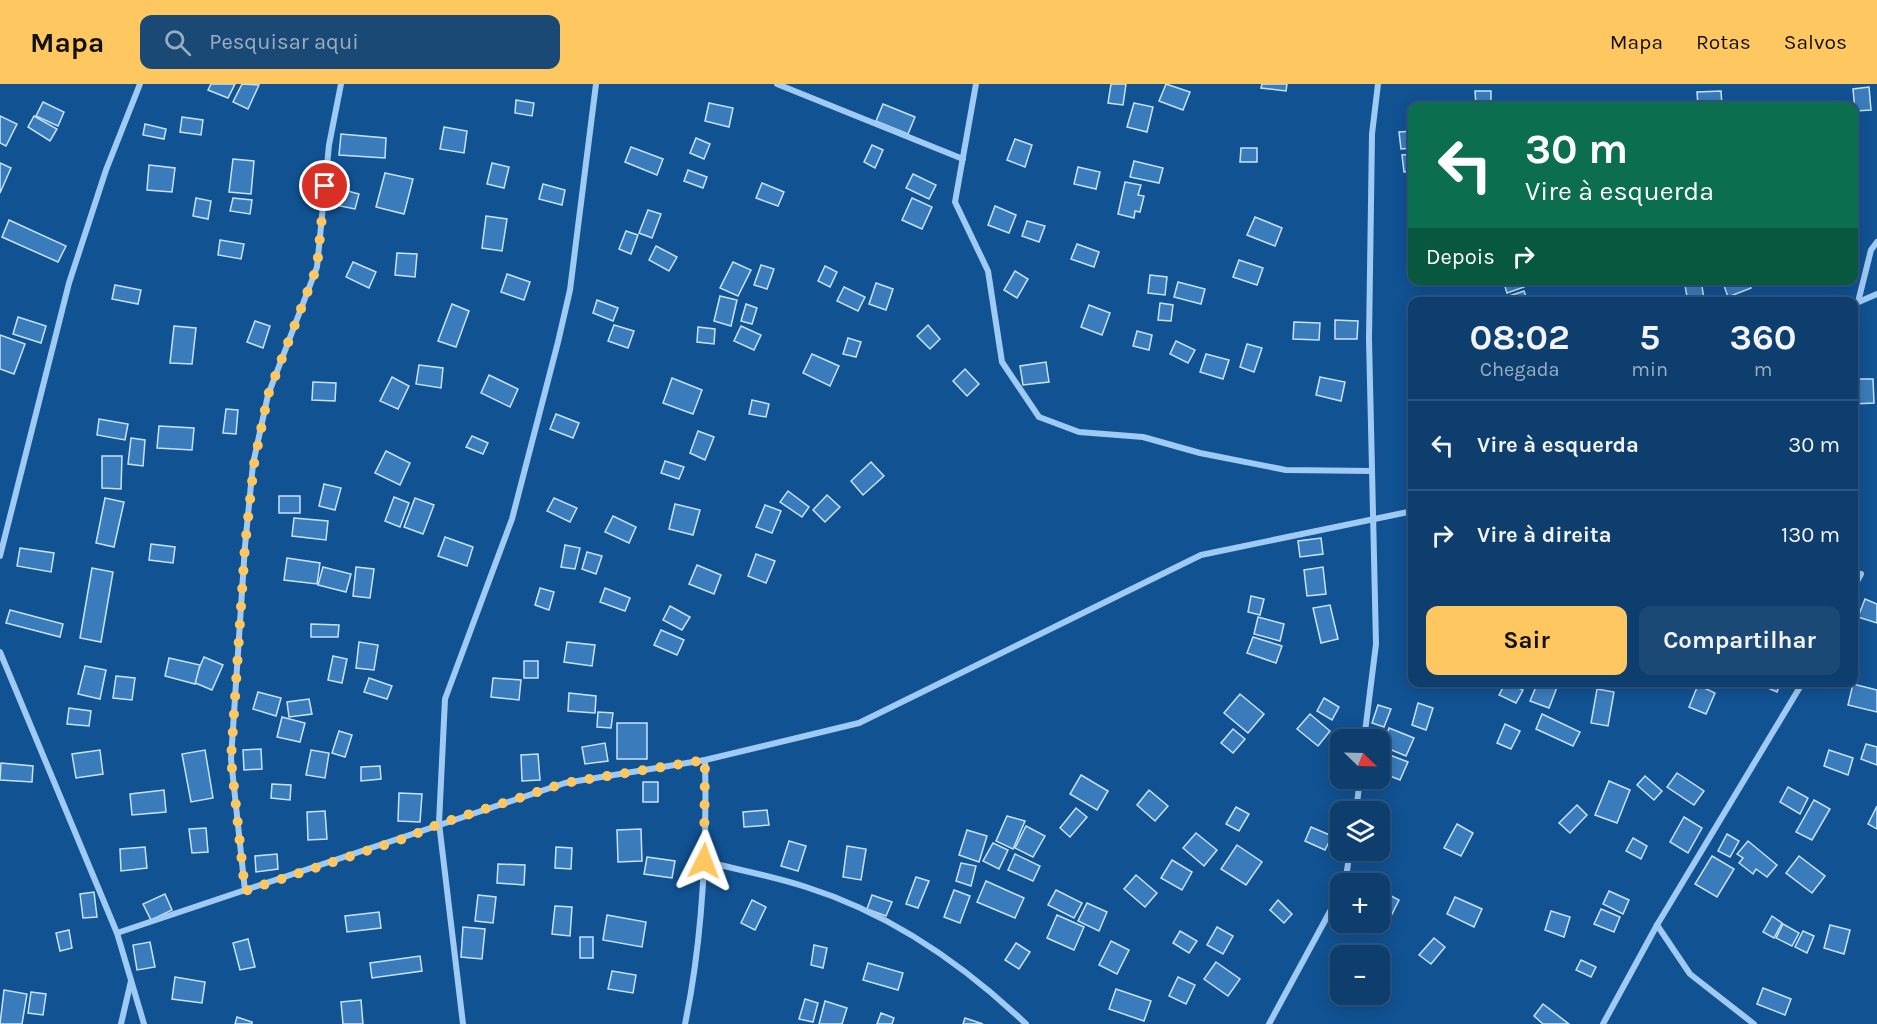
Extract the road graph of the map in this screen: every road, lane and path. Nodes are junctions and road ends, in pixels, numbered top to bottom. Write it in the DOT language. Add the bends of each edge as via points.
graph roads {
  1 [pos="140,84"];
  2 [pos="341,84"];
  3 [pos="596,84"];
  4 [pos="777,84"];
  5 [pos="976,84"];
  6 [pos="1378,84"];
  7 [pos="963,159"];
  8 [pos="1877,242"];
  9 [pos="1877,294"];
  10 [pos="1858,297"];
  11 [pos="1858,302"];
  12 [pos="1372,471"];
  13 [pos="1408,512"];
  14 [pos="1374,518"];
  15 [pos="0,556"];
  16 [pos="1861,574"];
  17 [pos="1858,580"];
  18 [pos="0,652"];
  19 [pos="1800,687"];
  20 [pos="1365,729"];
  21 [pos="705,760"];
  22 [pos="439,824"];
  23 [pos="704,861"];
  24 [pos="245,891"];
  25 [pos="1330,911"];
  26 [pos="1657,925"];
  27 [pos="117,933"];
  28 [pos="131,980"];
  29 [pos="121,1024"];
  30 [pos="144,1024"];
  31 [pos="463,1024"];
  32 [pos="685,1024"];
  33 [pos="1026,1024"];
  34 [pos="1269,1024"];
  35 [pos="1603,1024"];
  36 [pos="1754,1024"];
  1 -- 15 [label="street" via="106,170 69,283"];
  2 -- 24 [label="street" via="329,145 317,267 268,395 254,464 231,759"];
  3 -- 22 [label="street" via="570,290 558,342 512,519 445,699"];
  4 -- 7 [label="street"];
  5 -- 7 [label="street"];
  6 -- 12 [label="street" via="1372,134"];
  7 -- 12 [label="street" via="955,202 988,271 1002,362 1039,417 1079,432 1143,437 1286,470"];
  8 -- 10 [label="street" via="1871,250"];
  9 -- 11 [label="street"];
  12 -- 14 [label="street"];
  13 -- 14 [label="street"];
  14 -- 20 [label="street" via="1376,644"];
  14 -- 21 [label="street" via="1201,555 860,723"];
  16 -- 17 [label="street"];
  18 -- 27 [label="street"];
  19 -- 26 [label="street"];
  21 -- 22 [label="street" via="565,783"];
  21 -- 23 [label="street"];
  22 -- 24 [label="street"];
  22 -- 31 [label="street"];
  23 -- 32 [label="street"];
  23 -- 33 [label="street" via="806,887 855,906 929,946 993,993"];
  24 -- 27 [label="street"];
  25 -- 34 [label="street"];
  26 -- 35 [label="street"];
  26 -- 36 [label="street" via="1690,974"];
  27 -- 28 [label="street"];
  28 -- 29 [label="street"];
  28 -- 30 [label="street"];
}
